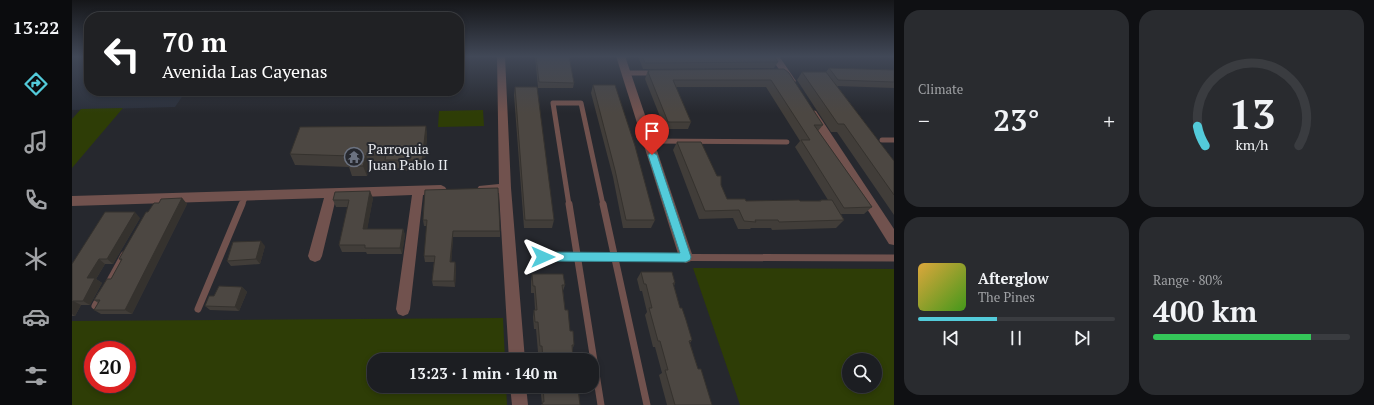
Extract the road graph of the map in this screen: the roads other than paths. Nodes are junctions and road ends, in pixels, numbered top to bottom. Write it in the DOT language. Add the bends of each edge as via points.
graph roads {
  1 [pos="502,75"];
  2 [pos="626,75"];
  3 [pos="783,75"];
  4 [pos="797,91"];
  5 [pos="806,104"];
  6 [pos="882,140"];
  7 [pos="894,140"];
  8 [pos="648,141"];
  9 [pos="787,142"];
  10 [pos="505,188"];
  11 [pos="473,189"];
  12 [pos="450,190"];
  13 [pos="418,191"];
  14 [pos="331,193"];
  15 [pos="246,196"];
  16 [pos="72,201"];
  17 [pos="894,240"];
  18 [pos="126,252"];
  19 [pos="315,256"];
  20 [pos="543,257"];
  21 [pos="577,257"];
  22 [pos="615,257"];
  23 [pos="686,257"];
  24 [pos="894,258"];
  25 [pos="95,306"];
  26 [pos="198,309"];
  27 [pos="403,309"];
  28 [pos="516,353"];
  29 [pos="519,393"];
  30 [pos="520,405"];
  31 [pos="601,405"];
  32 [pos="647,405"];
  1 -- 10 [label="street"];
  2 -- 8 [label="street"];
  3 -- 4 [label="street"];
  5 -- 17 [label="street"];
  6 -- 7 [label="lane"];
  8 -- 9 [label="lane"];
  8 -- 23 [label="street"];
  10 -- 11 [label="street"];
  10 -- 28 [label="street"];
  12 -- 13 [label="street"];
  13 -- 14 [label="street"];
  13 -- 27 [label="street"];
  14 -- 15 [label="street"];
  14 -- 19 [label="street"];
  15 -- 16 [label="street" via="155,202"];
  15 -- 26 [label="lane"];
  18 -- 25 [label="lane"];
  20 -- 21 [label="lane"];
  21 -- 22 [label="lane"];
  21 -- 22 [label="lane" via="553,103 581,103"];
  21 -- 31 [label="lane"];
  22 -- 23 [label="lane"];
  22 -- 32 [label="lane"];
  23 -- 24 [label="lane"];
  29 -- 30 [label="street"];
}
